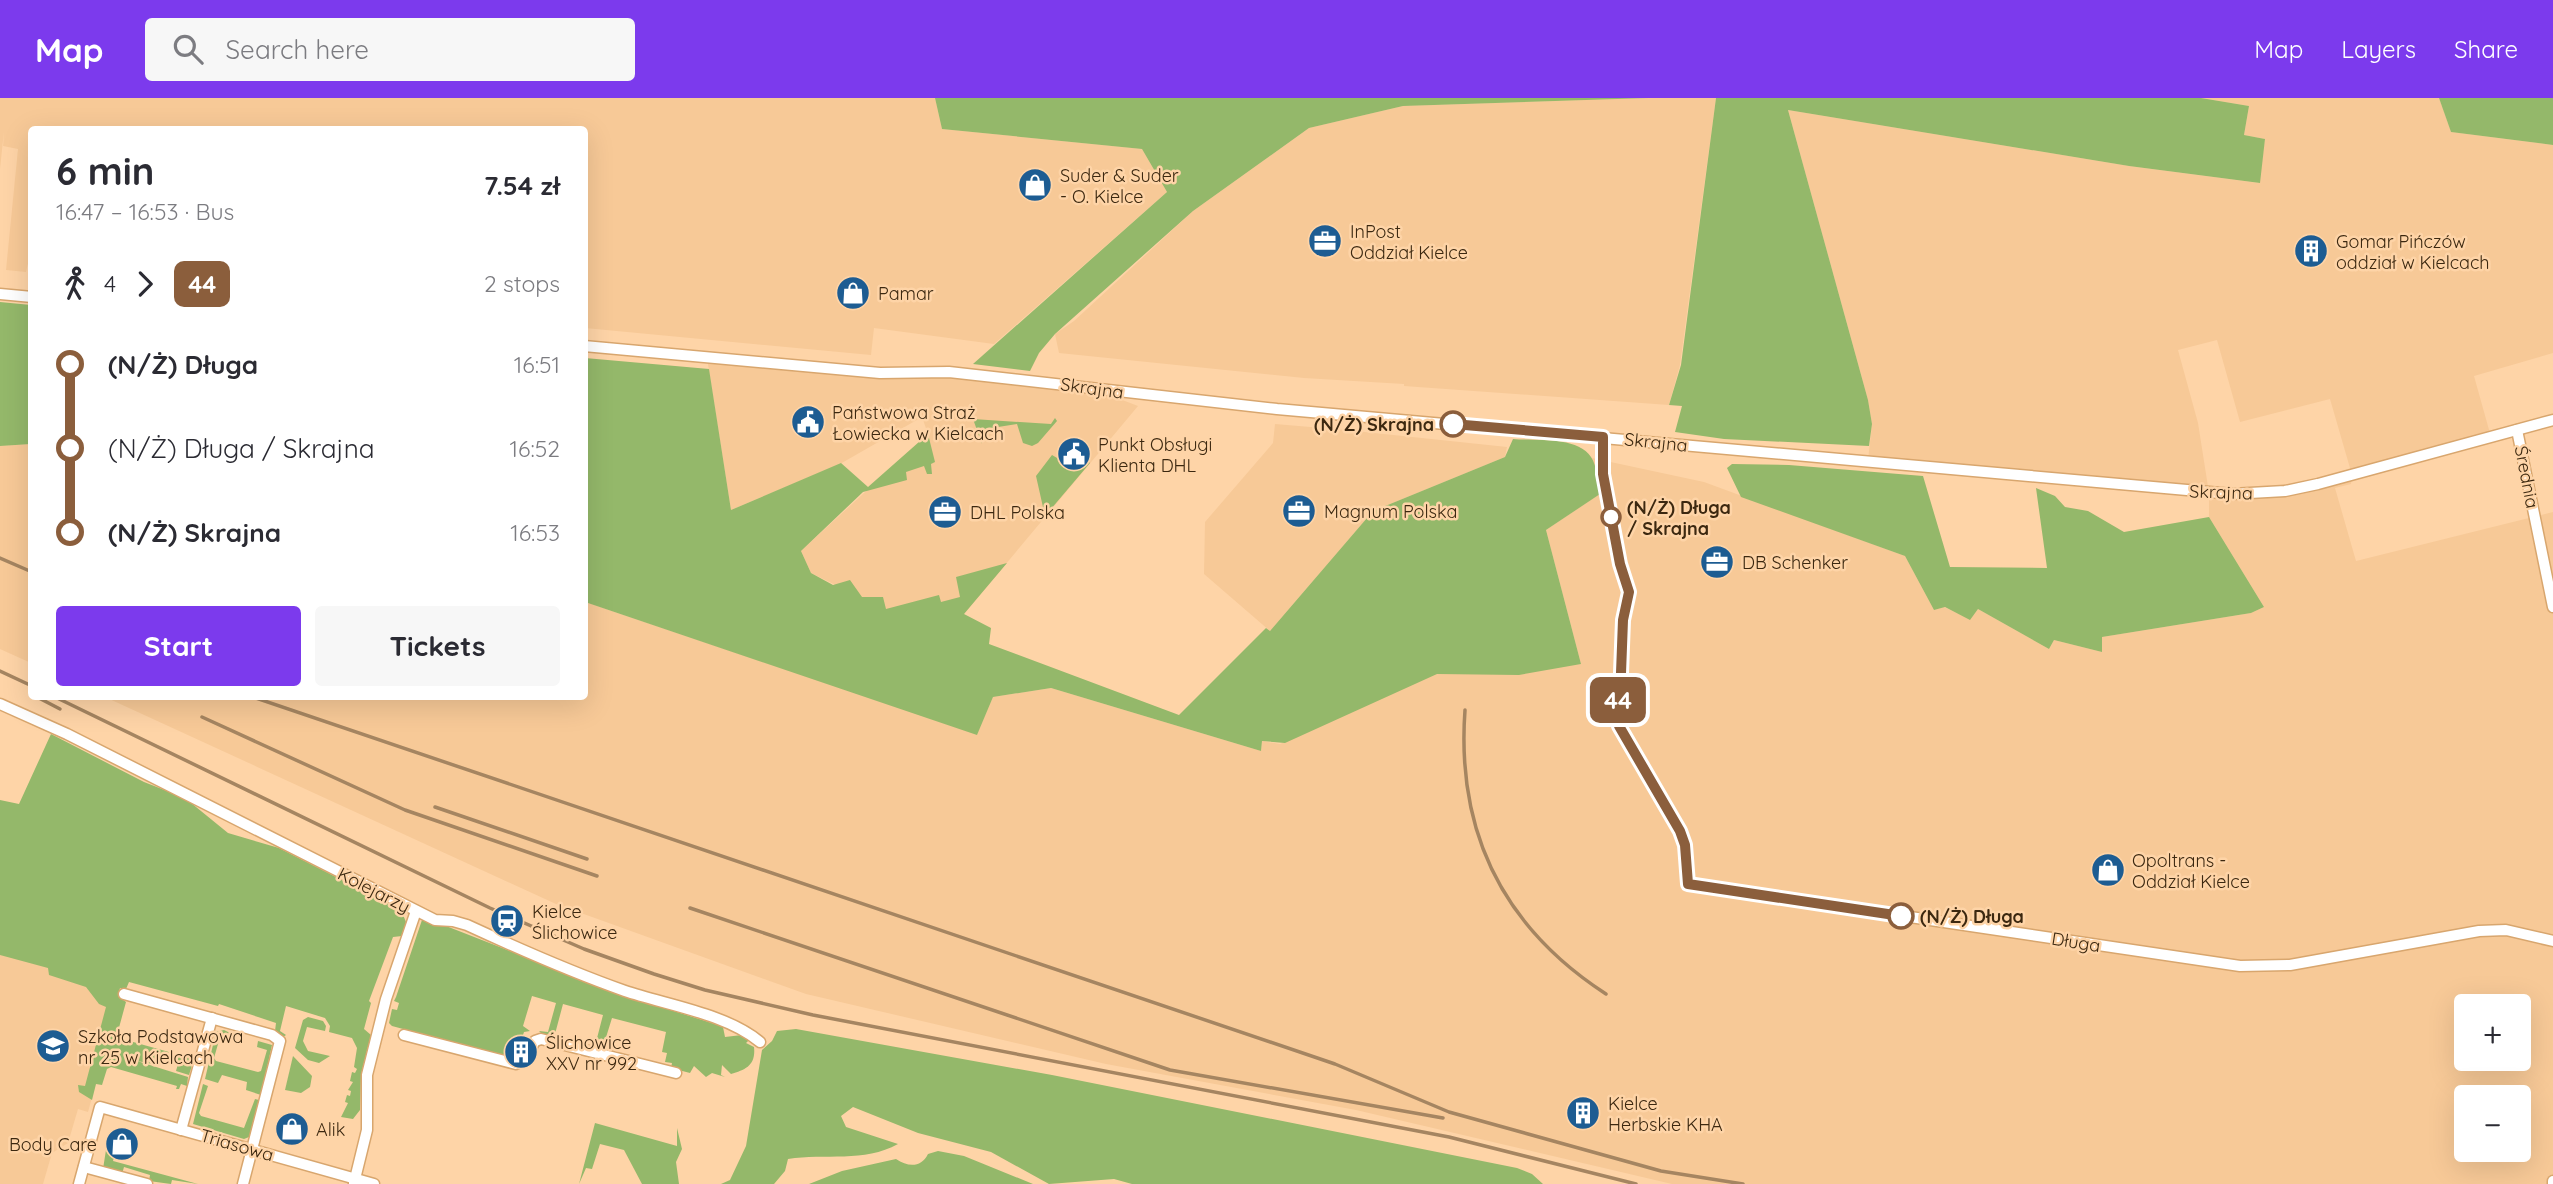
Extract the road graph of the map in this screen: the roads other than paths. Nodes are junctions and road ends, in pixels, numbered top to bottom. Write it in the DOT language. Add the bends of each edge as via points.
graph roads {
  1 [pos="0,294"];
  2 [pos="28,297"];
  3 [pos="588,346"];
  4 [pos="2553,420"];
  5 [pos="2517,430"];
  6 [pos="1603,437"];
  7 [pos="2553,605"];
  8 [pos="0,705"];
  9 [pos="416,911"];
  10 [pos="2553,941"];
  11 [pos="124,994"];
  12 [pos="212,1018"];
  13 [pos="404,1035"];
  14 [pos="760,1042"];
  15 [pos="676,1073"];
  16 [pos="181,1130"];
  17 [pos="254,1150"];
  18 [pos="83,1167"];
  19 [pos="355,1181"];
  20 [pos="79,1184"];
  21 [pos="147,1184"];
  22 [pos="243,1184"];
  23 [pos="374,1184"];
  1 -- 2 [label="street"];
  3 -- 6 [label="street, Skrajna" via="887,373 948,372 1250,406"];
  4 -- 5 [label="street, Skrajna"];
  5 -- 6 [label="street, Skrajna" via="2310,486 2232,494"];
  5 -- 7 [label="street, Średnia"];
  6 -- 10 [label="street, Długa" via="1603,474 1629,592 1623,620 1619,726 1680,831 1688,884 2239,966 2290,965 2479,931 2507,930"];
  8 -- 9 [label="street, Kolejarzy" via="67,734"];
  9 -- 14 [label="street, Kolejarzy" via="435,920 467,925 623,990 715,1019"];
  9 -- 19 [label="street" via="384,1005 367,1075 367,1130"];
  11 -- 12 [label="street"];
  12 -- 16 [label="street"];
  12 -- 17 [label="street" via="272,1035 281,1044"];
  13 -- 15 [label="street" via="516,1064 541,1039"];
  16 -- 17 [label="street, Triasowa"];
  16 -- 18 [label="street, Triasowa" via="100,1107"];
  17 -- 19 [label="street, Triasowa"];
  17 -- 22 [label="street"];
  18 -- 20 [label="street"];
  18 -- 21 [label="street"];
  19 -- 23 [label="street, Triasowa"];
}
